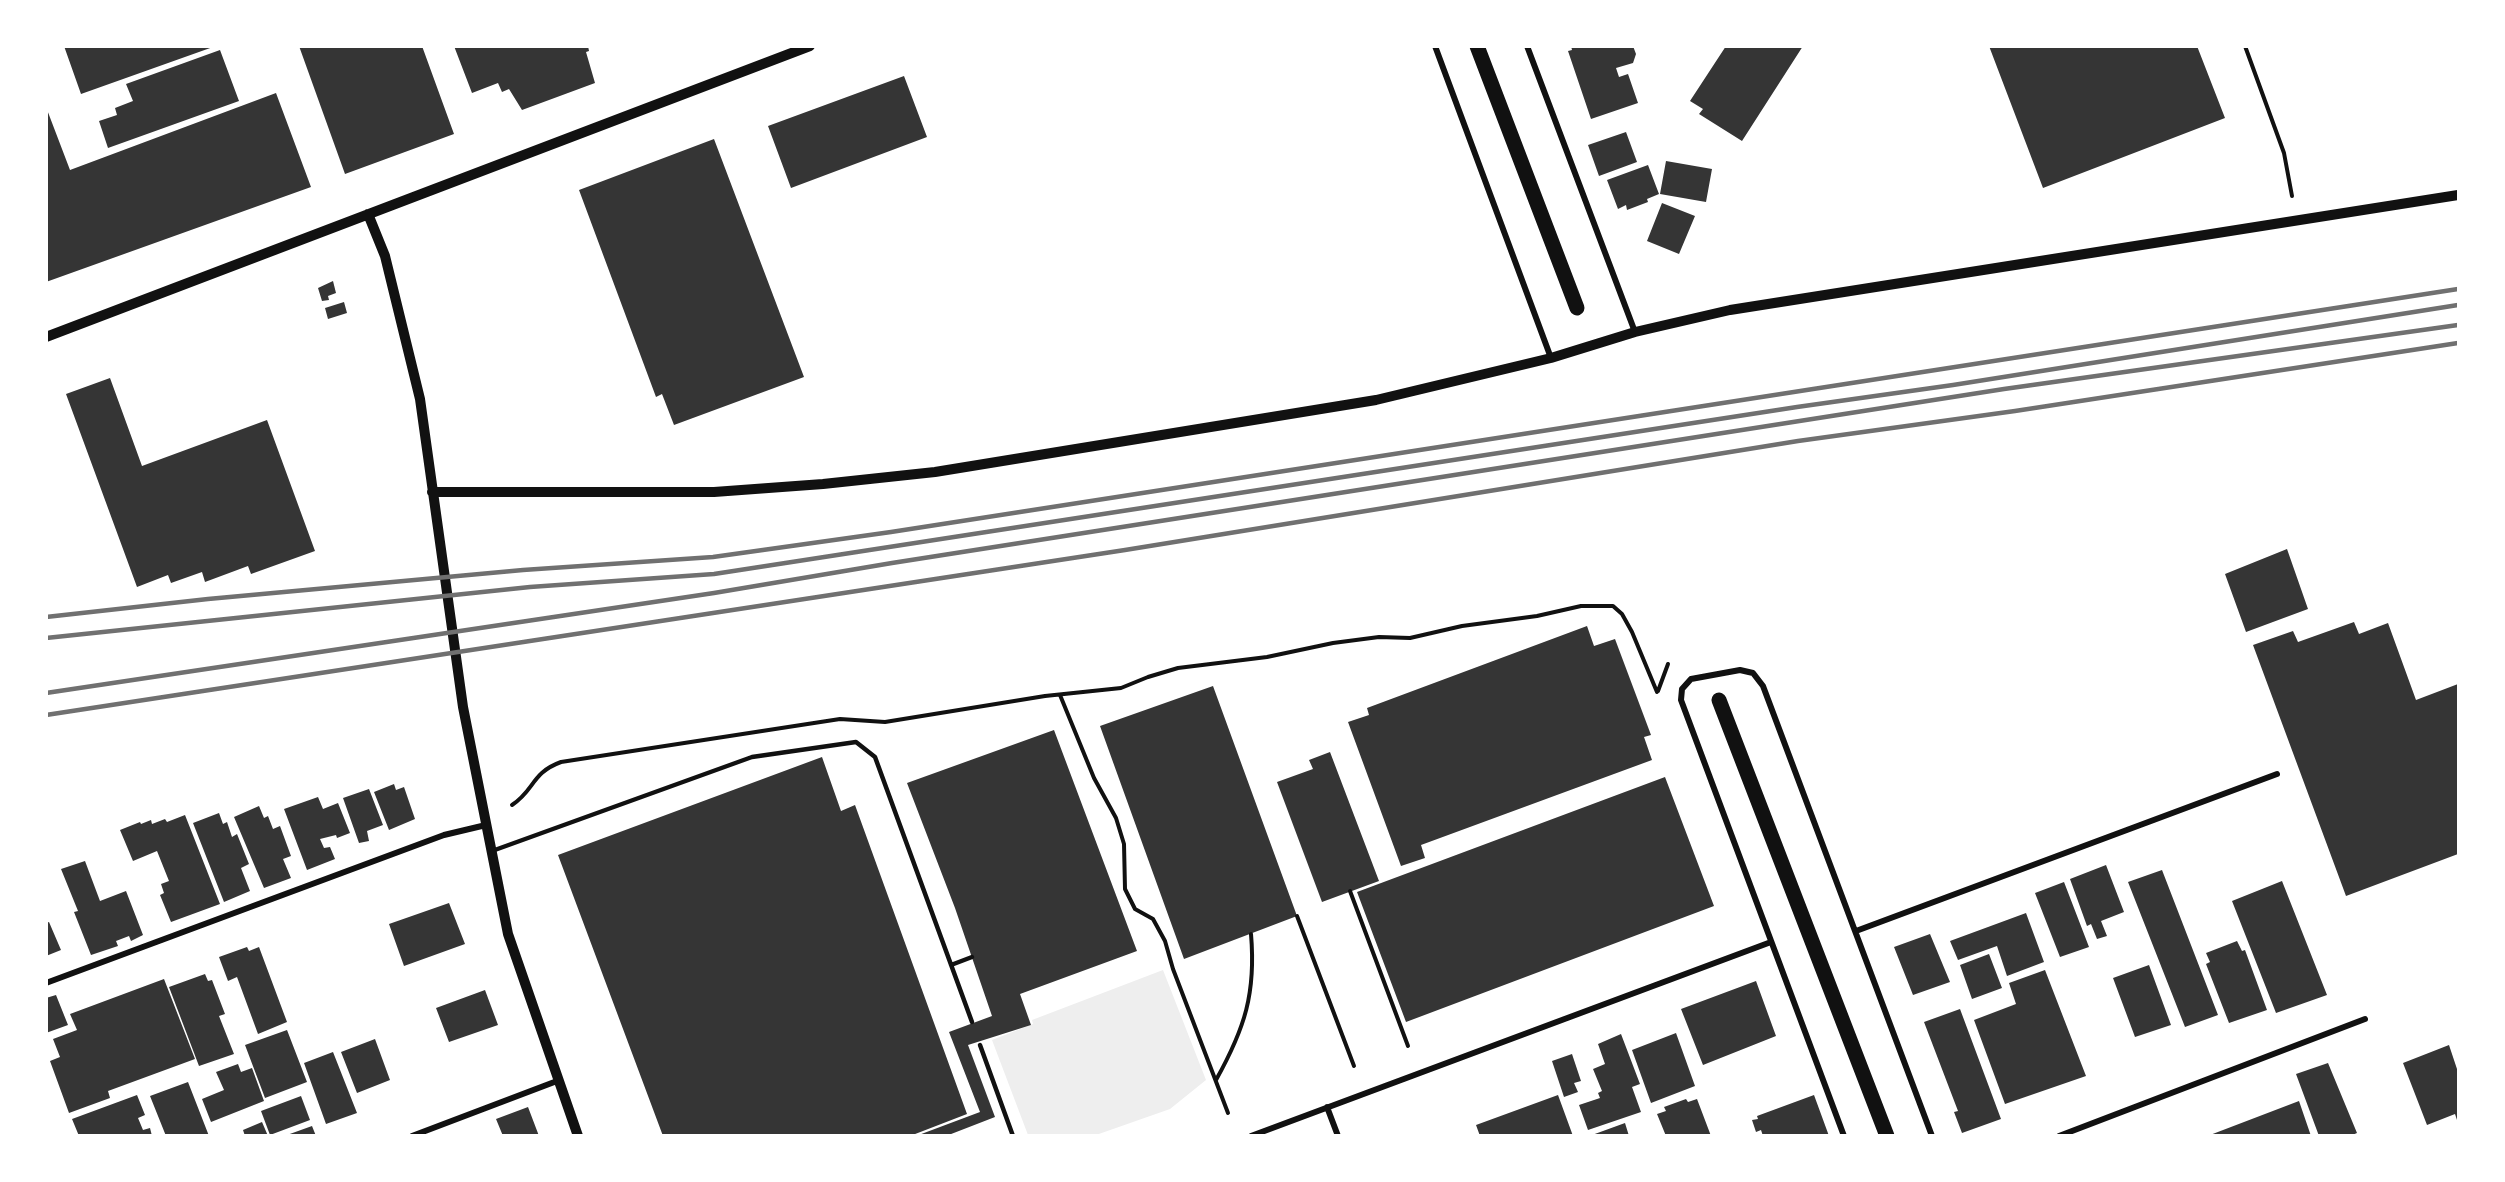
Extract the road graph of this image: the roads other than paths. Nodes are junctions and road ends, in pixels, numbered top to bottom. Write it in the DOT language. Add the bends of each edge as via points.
graph roads {
  1 [pos="810,46"];
  2 [pos="1435,46"];
  3 [pos="1477,46"];
  4 [pos="1527,46"];
  5 [pos="2458,195"];
  6 [pos="368,214"];
  7 [pos="1577,308"];
  8 [pos="1635,332"];
  9 [pos="46,337"];
  10 [pos="1551,358"];
  11 [pos="432,492"];
  12 [pos="1719,700"];
  13 [pos="2277,774"];
  14 [pos="486,825"];
  15 [pos="491,851"];
  16 [pos="1856,931"];
  17 [pos="1771,942"];
  18 [pos="972,957"];
  19 [pos="951,965"];
  20 [pos="46,983"];
  21 [pos="2366,1019"];
  22 [pos="972,1022"];
  23 [pos="980,1045"];
  24 [pos="557,1081"];
  25 [pos="1327,1107"];
  26 [pos="412,1136"];
  27 [pos="578,1136"];
  28 [pos="1013,1136"];
  29 [pos="1251,1136"];
  30 [pos="1338,1136"];
  31 [pos="1844,1136"];
  32 [pos="1887,1136"];
  33 [pos="1932,1136"];
  34 [pos="2059,1136"];
  1 -- 6 [label="street"];
  2 -- 10 [label="street"];
  3 -- 7 [label="main road"];
  4 -- 8 [label="street"];
  5 -- 8 [label="street" via="1742,308"];
  6 -- 9 [label="street"];
  6 -- 11 [label="street" via="385,256 420,399"];
  8 -- 10 [label="street"];
  10 -- 11 [label="street" via="1376,400 924,473 714,492"];
  11 -- 14 [label="street" via="463,707"];
  12 -- 32 [label="main road"];
  13 -- 16 [label="street"];
  14 -- 15 [label="street"];
  14 -- 20 [label="street" via="444,835"];
  15 -- 19 [label="lane" via="753,757 856,742 875,757"];
  15 -- 24 [label="street" via="508,934"];
  16 -- 17 [label="street" via="1762,686 1753,673 1740,670 1691,679 1682,689 1681,700"];
  16 -- 33 [label="street"];
  17 -- 25 [label="street"];
  17 -- 31 [label="street"];
  18 -- 19 [label="lane"];
  19 -- 22 [label="lane"];
  21 -- 34 [label="street"];
  23 -- 28 [label="lane"];
  24 -- 26 [label="street"];
  24 -- 27 [label="street"];
  25 -- 29 [label="street"];
  25 -- 30 [label="street"];
}
